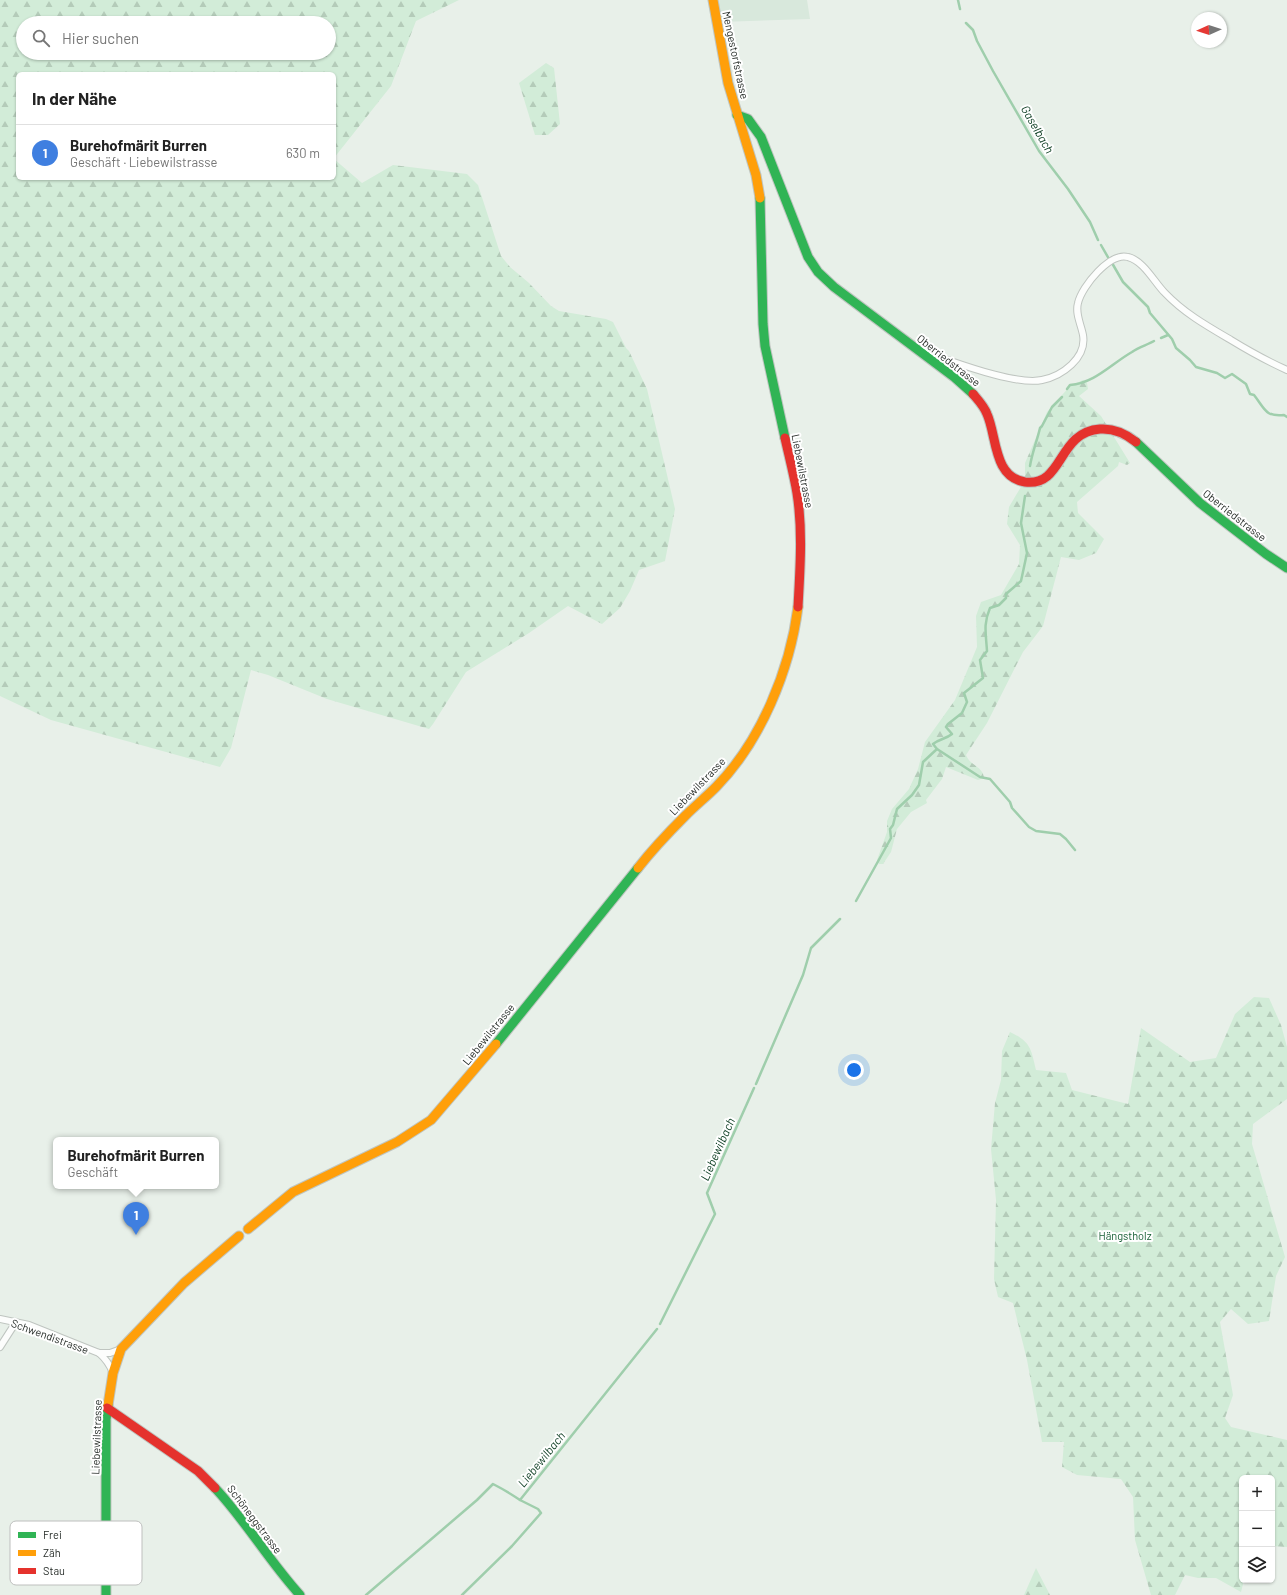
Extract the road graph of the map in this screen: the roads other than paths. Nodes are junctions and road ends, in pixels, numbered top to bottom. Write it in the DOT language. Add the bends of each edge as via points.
graph roads {
  1 [pos="713,0"];
  2 [pos="737,115"];
  3 [pos="916,349"];
  4 [pos="1287,370"];
  5 [pos="1287,568"];
  6 [pos="248,1229"];
  7 [pos="239,1236"];
  8 [pos="0,1319"];
  9 [pos="16,1322"];
  10 [pos="0,1347"];
  11 [pos="121,1349"];
  12 [pos="99,1353"];
  13 [pos="113,1373"];
  14 [pos="107,1408"];
  15 [pos="106,1521"];
  16 [pos="106,1585"];
  17 [pos="106,1595"];
  18 [pos="300,1595"];
  1 -- 2 [label="street, Mengestorfstrasse" via="725,68"];
  2 -- 3 [label="street, Oberriedstrasse" via="748,119 761,137 804,248 818,272"];
  2 -- 6 [label="street, Liebewilstrasse" via="760,196 763,324 774,392 797,492 800,522 800,576 796,621 770,706 748,746 729,772 652,850 482,1061 431,1120 397,1142 293,1192"];
  3 -- 4 [label="street" via="1018,380 1034,381 1055,376 1074,363 1083,347 1077,314 1080,297 1095,275 1108,262 1126,256 1140,264 1164,292 1190,315"];
  3 -- 5 [label="street, Oberriedstrasse" via="964,385 983,406 990,421 1001,464 1012,477 1022,482 1038,482 1050,474 1073,442 1083,433 1097,429 1120,432 1138,443 1214,515"];
  7 -- 11 [label="street, Liebewilstrasse" via="184,1283"];
  8 -- 9 [label="street, Schwendistrasse"];
  9 -- 10 [label="street"];
  9 -- 12 [label="street, Schwendistrasse"];
  11 -- 12 [label="street, Schwendistrasse"];
  11 -- 13 [label="street, Liebewilstrasse"];
  12 -- 13 [label="street, Schwendistrasse" via="105,1357"];
  13 -- 14 [label="street, Liebewilstrasse"];
  14 -- 15 [label="street, Liebewilstrasse"];
  14 -- 18 [label="street, Schöneggstrasse" via="198,1471 231,1505 282,1575"];
  16 -- 17 [label="street, Liebewilstrasse"];
}
